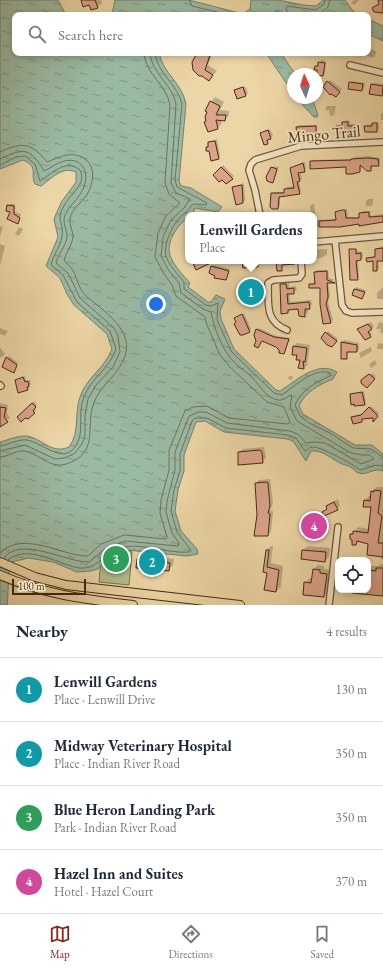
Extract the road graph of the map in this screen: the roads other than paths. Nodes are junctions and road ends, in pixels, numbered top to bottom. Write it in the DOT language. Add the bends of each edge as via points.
graph roads {
  1 [pos="350,65"];
  2 [pos="383,72"];
  3 [pos="383,142"];
  4 [pos="259,212"];
  5 [pos="383,236"];
  6 [pos="335,240"];
  7 [pos="317,242"];
  8 [pos="301,264"];
  9 [pos="348,312"];
  10 [pos="383,312"];
  11 [pos="346,319"];
  12 [pos="287,330"];
  13 [pos="338,527"];
  14 [pos="0,562"];
  15 [pos="0,575"];
  16 [pos="186,602"];
  17 [pos="133,605"];
  18 [pos="240,605"];
  19 [pos="329,605"];
  1 -- 2 [label="street"];
  3 -- 4 [label="street, Mingo Trail" via="301,146 247,165"];
  5 -- 6 [label="street"];
  6 -- 7 [label="street"];
  6 -- 9 [label="street" via="342,304"];
  8 -- 12 [label="street" via="302,274 299,278 273,280 268,283 271,318"];
  9 -- 10 [label="street"];
  9 -- 11 [label="street"];
  13 -- 19 [label="street"];
  14 -- 16 [label="main road" via="41,579 73,586"];
  15 -- 17 [label="main road" via="36,589 67,596"];
  16 -- 18 [label="main road"];
}
